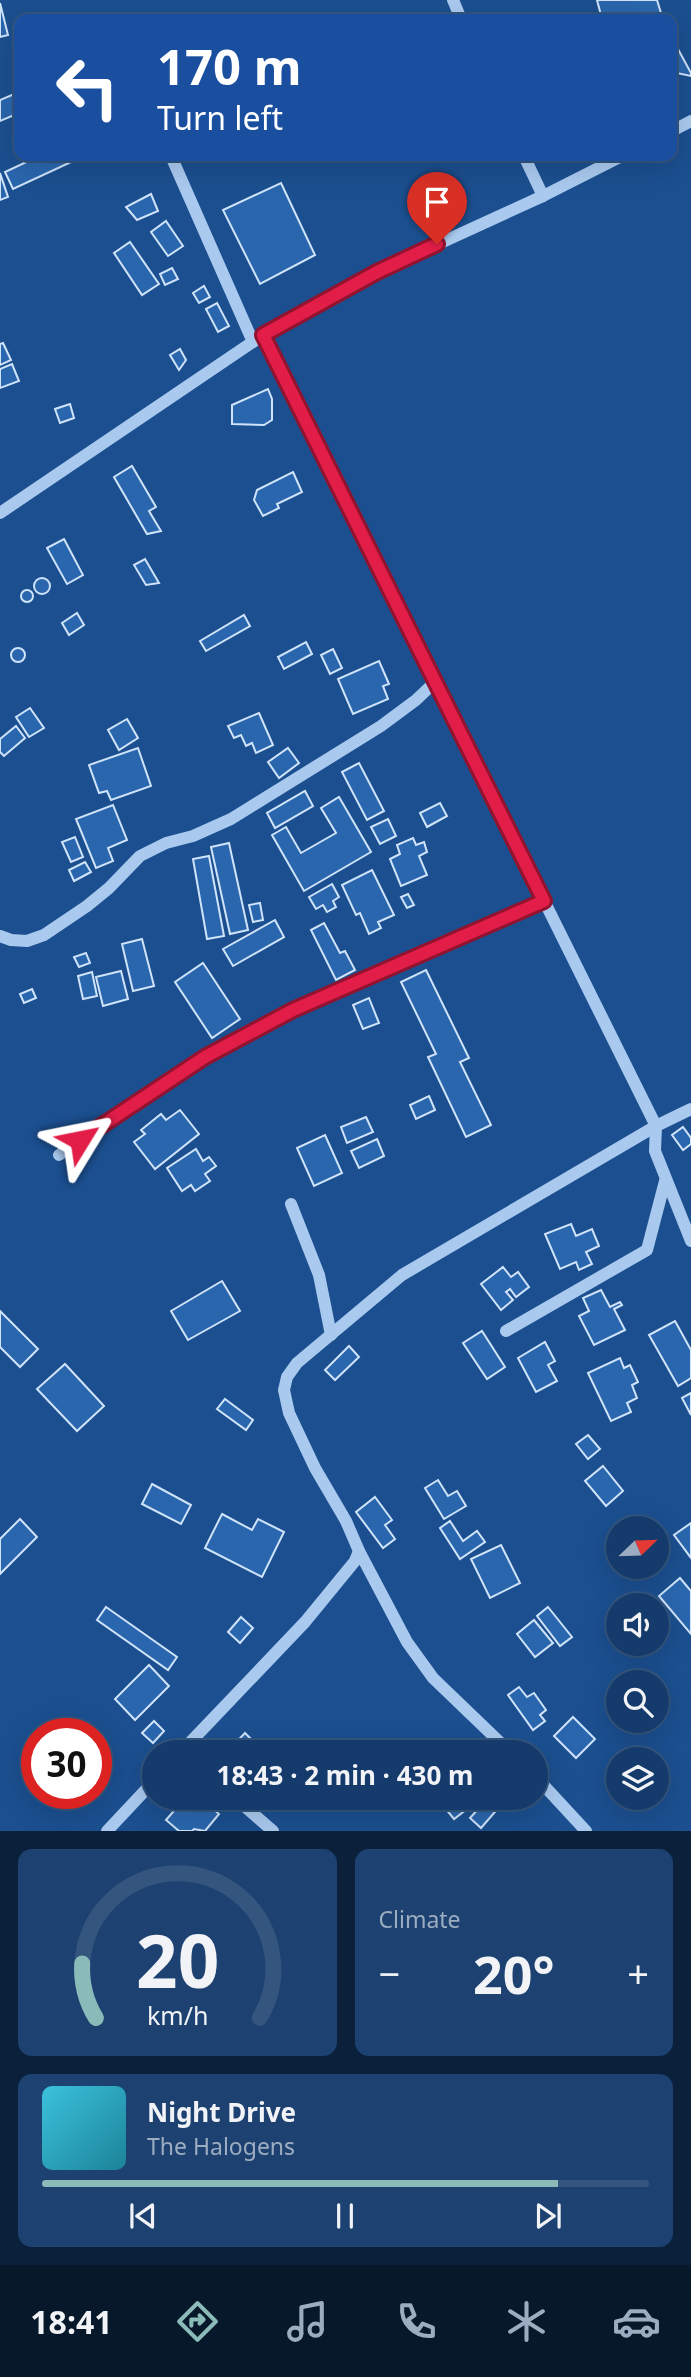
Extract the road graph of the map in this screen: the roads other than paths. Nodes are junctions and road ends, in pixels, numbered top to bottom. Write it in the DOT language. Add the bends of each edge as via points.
graph roads {
  1 [pos="173,161"];
  2 [pos="526,161"];
  3 [pos="612,161"];
  4 [pos="543,196"];
  5 [pos="258,338"];
  6 [pos="0,513"];
  7 [pos="435,682"];
  8 [pos="544,901"];
  9 [pos="0,936"];
  10 [pos="691,1109"];
  11 [pos="656,1126"];
  12 [pos="59,1155"];
  13 [pos="666,1181"];
  14 [pos="290,1205"];
  15 [pos="691,1241"];
  16 [pos="506,1331"];
  17 [pos="331,1335"];
  18 [pos="359,1551"];
  19 [pos="192,1740"];
  20 [pos="498,1740"];
  21 [pos="548,1790"];
  22 [pos="142,1794"];
  23 [pos="249,1810"];
  24 [pos="107,1831"];
  25 [pos="273,1831"];
  26 [pos="586,1831"];
  1 -- 5 [label="street"];
  2 -- 4 [label="street"];
  3 -- 4 [label="street"];
  4 -- 5 [label="street" via="377,272"];
  5 -- 6 [label="street"];
  5 -- 7 [label="street"];
  7 -- 8 [label="street"];
  7 -- 9 [label="street" via="380,726 231,819 140,856 95,900 44,935 27,942"];
  8 -- 11 [label="street"];
  8 -- 12 [label="street" via="271,1022 205,1057"];
  10 -- 11 [label="street"];
  11 -- 13 [label="street" via="655,1151"];
  11 -- 17 [label="street" via="401,1275"];
  13 -- 15 [label="street"];
  13 -- 16 [label="street" via="647,1250"];
  14 -- 17 [label="street" via="319,1275"];
  17 -- 18 [label="street" via="297,1363 284,1390 289,1413"];
  18 -- 19 [label="street" via="305,1622"];
  18 -- 20 [label="street" via="407,1642 433,1678"];
  21 -- 26 [label="street"];
  22 -- 24 [label="street"];
  23 -- 25 [label="street"];
}
